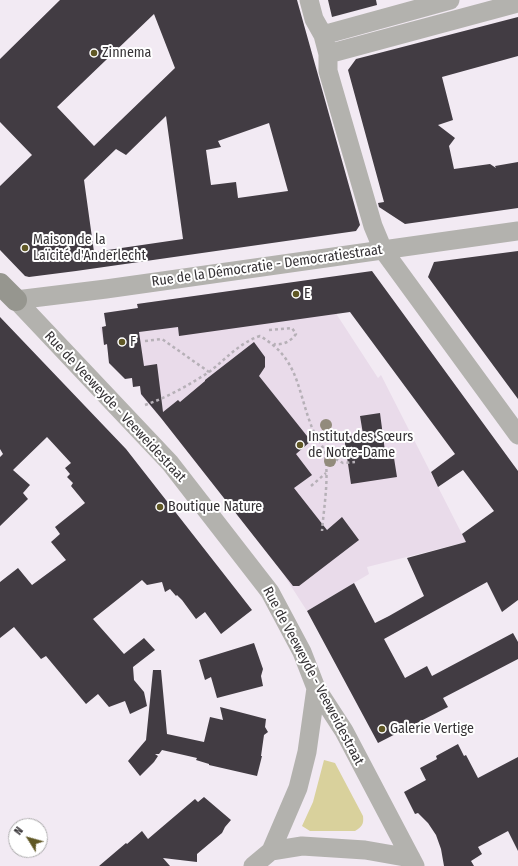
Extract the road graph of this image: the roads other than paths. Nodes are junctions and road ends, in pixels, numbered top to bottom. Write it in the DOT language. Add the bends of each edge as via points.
graph roads {
  1 [pos="309,0"];
  2 [pos="450,0"];
  3 [pos="518,3"];
  4 [pos="323,35"];
  5 [pos="328,54"];
  6 [pos="518,231"];
  7 [pos="383,250"];
  8 [pos="0,284"];
  9 [pos="8,301"];
  10 [pos="518,435"];
  11 [pos="316,688"];
  12 [pos="271,851"];
  13 [pos="413,862"];
  14 [pos="253,866"];
  1 -- 4 [label="street" via="314,19"];
  2 -- 4 [label="street"];
  3 -- 5 [label="street"];
  4 -- 5 [label="street"];
  5 -- 7 [label="street" via="328,71 372,226"];
  6 -- 7 [label="street, Rue de la Démocratie - Democratiestraat"];
  7 -- 9 [label="street, Rue de la Démocratie - Democratiestraat"];
  7 -- 10 [label="street"];
  8 -- 9 [label="street, Rue de Veeweyde - Veeweidestraat"];
  9 -- 11 [label="street, Rue de Veeweyde - Veeweidestraat" via="170,463 270,592 302,652"];
  11 -- 12 [label="street" via="307,752 298,788"];
  11 -- 13 [label="street, Rue de Veeweyde - Veeweidestraat" via="344,731"];
  12 -- 13 [label="street" via="302,846 365,850"];
  12 -- 14 [label="street"];
}
